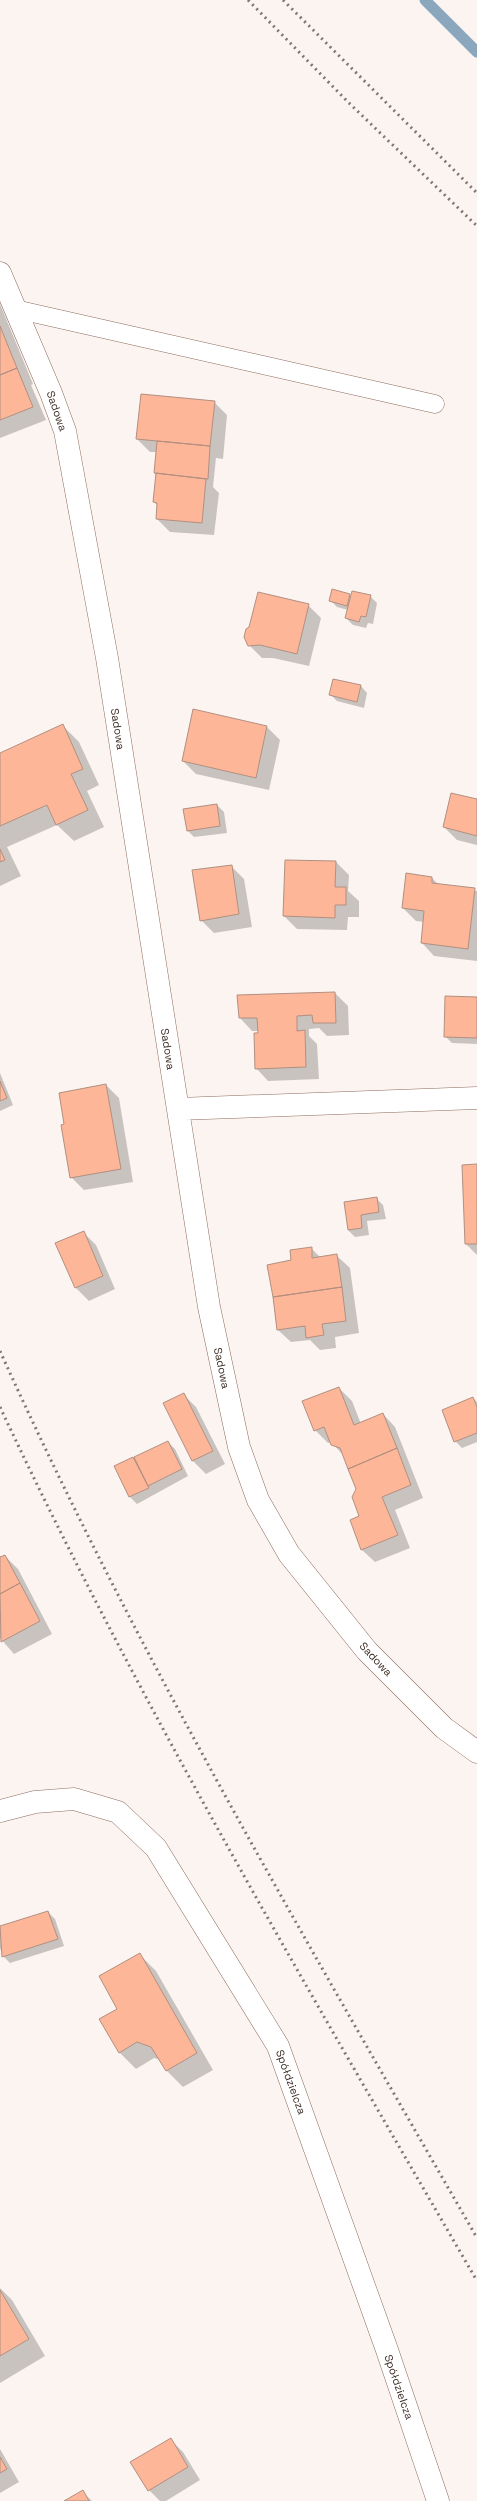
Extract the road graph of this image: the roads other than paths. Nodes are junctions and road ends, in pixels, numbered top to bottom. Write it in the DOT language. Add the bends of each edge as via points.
graph roads {
  1 [pos="0,273"];
  2 [pos="15,309"];
  3 [pos="435,404"];
  4 [pos="477,1098"];
  5 [pos="178,1109"];
  6 [pos="477,1752"];
  7 [pos="0,1811"];
  8 [pos="438,2501"];
  1 -- 2 [label="street, Sadowa"];
  2 -- 3 [label="lane"];
  2 -- 5 [label="street, Sadowa" via="65,431 108,666"];
  4 -- 5 [label="street"];
  5 -- 6 [label="street, Sadowa" via="209,1307 238,1447 258,1500 290,1554 368,1651 444,1728"];
  7 -- 8 [label="street, Spółdzielcza" via="35,1802 74,1799 118,1812 156,1848 278,2046"];
}
